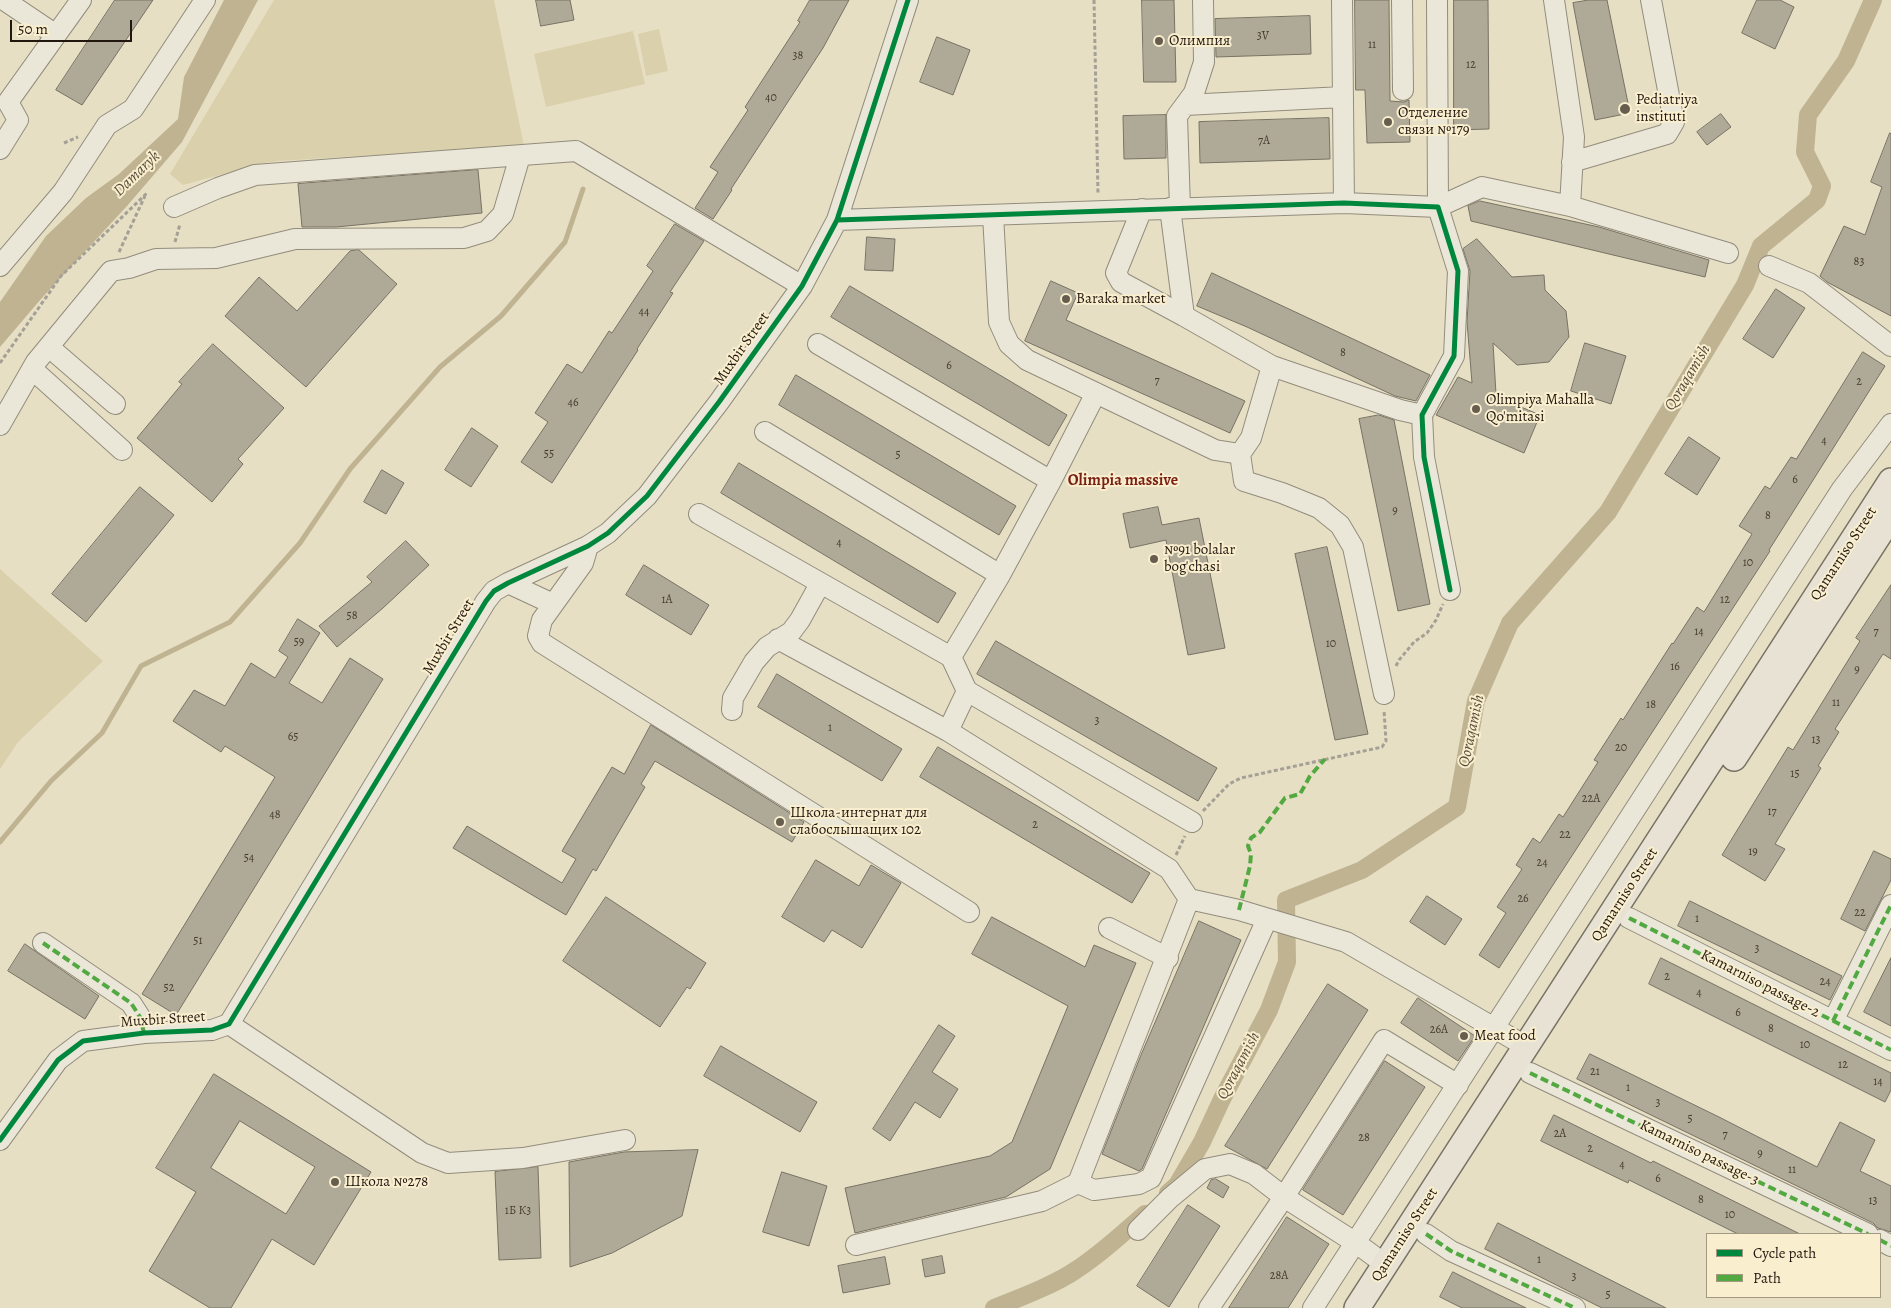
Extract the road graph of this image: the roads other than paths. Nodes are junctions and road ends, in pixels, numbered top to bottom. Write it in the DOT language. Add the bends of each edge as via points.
graph roads {
  1 [pos="4,0"];
  2 [pos="81,0"];
  3 [pos="205,0"];
  4 [pos="908,0"];
  5 [pos="1203,0"];
  6 [pos="1342,0"];
  7 [pos="1402,0"];
  8 [pos="1437,0"];
  9 [pos="1651,0"];
  10 [pos="1559,1"];
  11 [pos="56,35"];
  12 [pos="1403,90"];
  13 [pos="1343,97"];
  14 [pos="4,99"];
  15 [pos="1185,105"];
  16 [pos="0,149"];
  17 [pos="520,156"];
  18 [pos="1572,162"];
  19 [pos="1344,203"];
  20 [pos="1570,206"];
  21 [pos="174,207"];
  22 [pos="1438,207"];
  23 [pos="1175,208"];
  24 [pos="1142,209"];
  25 [pos="993,215"];
  26 [pos="837,220"];
  27 [pos="1728,253"];
  28 [pos="0,266"];
  29 [pos="1769,266"];
  30 [pos="802,286"];
  31 [pos="1184,316"];
  32 [pos="818,344"];
  33 [pos="1891,346"];
  34 [pos="49,347"];
  35 [pos="1272,366"];
  36 [pos="32,369"];
  37 [pos="1096,393"];
  38 [pos="115,404"];
  39 [pos="1422,415"];
  40 [pos="1891,424"];
  41 [pos="0,425"];
  42 [pos="765,432"];
  43 [pos="122,450"];
  44 [pos="1240,454"];
  45 [pos="1051,481"];
  46 [pos="1891,481"];
  47 [pos="699,514"];
  48 [pos="1891,516"];
  49 [pos="588,546"];
  50 [pos="1000,575"];
  51 [pos="508,583"];
  52 [pos="820,584"];
  53 [pos="1450,590"];
  54 [pos="553,604"];
  55 [pos="778,639"];
  56 [pos="950,657"];
  57 [pos="966,691"];
  58 [pos="1384,694"];
  59 [pos="732,710"];
  60 [pos="948,731"];
  61 [pos="1192,822"];
  62 [pos="1189,899"];
  63 [pos="1891,905"];
  64 [pos="969,912"];
  65 [pos="1629,918"];
  66 [pos="1267,919"];
  67 [pos="1109,928"];
  68 [pos="43,943"];
  69 [pos="1168,958"];
  70 [pos="1834,1021"];
  71 [pos="229,1024"];
  72 [pos="1494,1029"];
  73 [pos="144,1033"];
  74 [pos="1527,1047"];
  75 [pos="1891,1050"];
  76 [pos="1530,1073"];
  77 [pos="1458,1085"];
  78 [pos="0,1140"];
  79 [pos="625,1140"];
  80 [pos="1078,1183"];
  81 [pos="1284,1197"];
  82 [pos="1138,1230"];
  83 [pos="1866,1233"];
  84 [pos="1426,1234"];
  85 [pos="1356,1243"];
  86 [pos="856,1245"];
  87 [pos="1386,1265"];
  88 [pos="1209,1308"];
  89 [pos="1313,1308"];
  90 [pos="1357,1308"];
  91 [pos="1378,1308"];
  92 [pos="1574,1308"];
  1 -- 11 [label="street"];
  2 -- 11 [label="street"];
  3 -- 28 [label="street" via="133,109 107,125 63,192"];
  4 -- 26 [label="street, Muxbir Street"];
  5 -- 15 [label="street" via="1204,62 1194,93"];
  6 -- 13 [label="street"];
  7 -- 12 [label="street"];
  8 -- 22 [label="street"];
  9 -- 18 [label="street" via="1674,122 1668,134"];
  10 -- 18 [label="street" via="1574,137"];
  11 -- 14 [label="street"];
  13 -- 15 [label="street"];
  13 -- 19 [label="street"];
  14 -- 16 [label="street" via="18,120"];
  15 -- 23 [label="street" via="1177,116"];
  17 -- 21 [label="street" via="255,175"];
  17 -- 30 [label="street" via="576,151"];
  17 -- 34 [label="street" via="503,214 487,231 464,238 295,239 216,258 156,259 111,271"];
  18 -- 20 [label="street"];
  19 -- 22 [label="street"];
  19 -- 23 [label="street"];
  20 -- 22 [label="street" via="1482,187"];
  20 -- 27 [label="street"];
  22 -- 39 [label="street" via="1458,271 1454,356"];
  23 -- 24 [label="street"];
  23 -- 31 [label="street"];
  24 -- 25 [label="street"];
  24 -- 31 [label="street" via="1116,273 1120,282"];
  25 -- 26 [label="street"];
  25 -- 37 [label="street" via="998,322 1009,344 1027,360"];
  26 -- 30 [label="street, Muxbir Street"];
  29 -- 33 [label="street" via="1809,283"];
  30 -- 49 [label="street, Muxbir Street" via="720,402 647,496 608,533"];
  31 -- 35 [label="street"];
  32 -- 45 [label="street"];
  34 -- 36 [label="street"];
  34 -- 38 [label="street"];
  35 -- 39 [label="street"];
  35 -- 44 [label="street" via="1251,438"];
  36 -- 41 [label="street"];
  36 -- 43 [label="street"];
  37 -- 44 [label="street" via="1215,450"];
  37 -- 45 [label="street"];
  39 -- 53 [label="street" via="1424,457"];
  40 -- 72 [label="street" via="1842,489"];
  42 -- 50 [label="street"];
  44 -- 58 [label="street" via="1244,481 1319,508 1340,525 1353,547"];
  45 -- 50 [label="street"];
  46 -- 74 [label="main road, Qamarniso Street"];
  47 -- 52 [label="street"];
  48 -- 65 [label="main road, Qamarniso Street"];
  49 -- 51 [label="street, Muxbir Street"];
  49 -- 54 [label="street" via="583,563"];
  50 -- 56 [label="street"];
  51 -- 54 [label="street"];
  51 -- 71 [label="street, Muxbir Street" via="494,591 486,601"];
  52 -- 55 [label="street" via="791,632"];
  52 -- 56 [label="street"];
  54 -- 64 [label="street" via="542,620 538,636 542,644"];
  55 -- 59 [label="street" via="754,662 733,698"];
  55 -- 60 [label="street"];
  56 -- 57 [label="street"];
  57 -- 60 [label="street"];
  57 -- 61 [label="street"];
  60 -- 62 [label="street" via="1168,869"];
  62 -- 66 [label="street"];
  62 -- 69 [label="street"];
  63 -- 70 [label="street"];
  65 -- 70 [label="street, Kamarniso passage-2"];
  65 -- 76 [label="main road, Qamarniso Street"];
  66 -- 72 [label="street" via="1346,942"];
  66 -- 80 [label="street" via="1151,1178 1139,1184 1094,1190"];
  67 -- 69 [label="street"];
  68 -- 73 [label="street" via="131,1003 140,1017"];
  69 -- 80 [label="street"];
  70 -- 75 [label="street, Kamarniso passage-2"];
  71 -- 73 [label="street, Muxbir Street" via="212,1030"];
  71 -- 79 [label="street" via="422,1153 448,1162 523,1158"];
  72 -- 74 [label="street"];
  72 -- 77 [label="street"];
  73 -- 78 [label="street, Muxbir Street" via="83,1040 58,1060"];
  74 -- 87 [label="main road, Qamarniso Street"];
  76 -- 83 [label="street, Kamarniso passage-3"];
  76 -- 84 [label="main road, Qamarniso Street"];
  77 -- 81 [label="street" via="1384,1040"];
  77 -- 85 [label="street"];
  80 -- 86 [label="street" via="1042,1201"];
  81 -- 82 [label="street" via="1254,1174 1230,1164 1205,1169"];
  81 -- 85 [label="street"];
  81 -- 88 [label="street"];
  84 -- 91 [label="main road, Qamarniso Street"];
  84 -- 92 [label="street" via="1452,1251"];
  85 -- 87 [label="street"];
  85 -- 89 [label="street"];
  87 -- 90 [label="main road, Qamarniso Street"];
}
